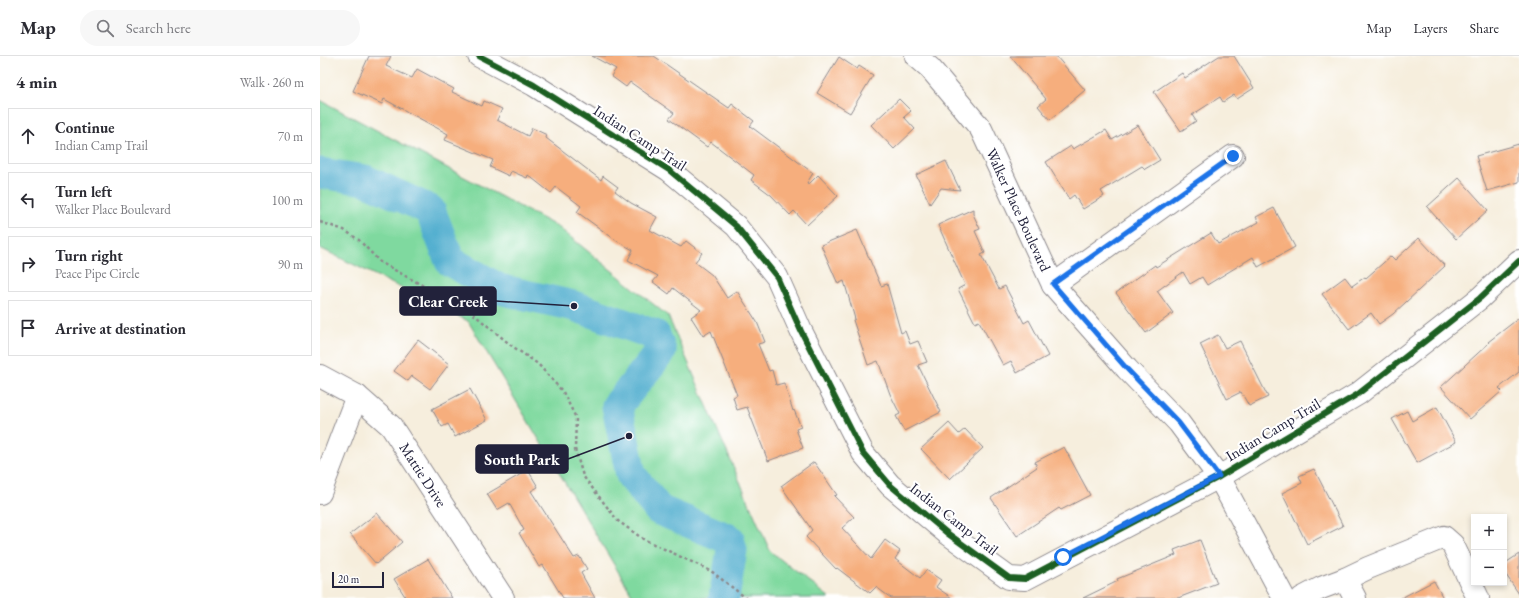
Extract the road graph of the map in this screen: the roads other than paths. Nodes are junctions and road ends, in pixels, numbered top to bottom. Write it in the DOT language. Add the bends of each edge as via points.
graph roads {
  1 [pos="478,56"];
  2 [pos="916,56"];
  3 [pos="1233,156"];
  4 [pos="1519,261"];
  5 [pos="1053,284"];
  6 [pos="320,376"];
  7 [pos="357,396"];
  8 [pos="1219,476"];
  9 [pos="320,493"];
  10 [pos="1345,579"];
  11 [pos="503,598"];
  12 [pos="1284,598"];
  13 [pos="1302,598"];
  14 [pos="1355,598"];
  15 [pos="1478,598"];
  1 -- 8 [label="street, Indian Camp Trail" via="534,85 669,170 736,226 776,277 863,453 890,485 947,533 1009,578 1025,579"];
  2 -- 5 [label="street, Walker Place Boulevard" via="930,68 981,129"];
  3 -- 5 [label="street"];
  4 -- 8 [label="street, Indian Camp Trail" via="1480,298 1358,394"];
  5 -- 8 [label="street, Walker Place Boulevard" via="1127,369 1179,423"];
  6 -- 7 [label="street, Mattie Drive"];
  7 -- 9 [label="street"];
  7 -- 11 [label="street, Mattie Drive" via="391,426"];
  8 -- 12 [label="street, Walker Place Boulevard"];
  10 -- 13 [label="street"];
  10 -- 14 [label="street"];
  10 -- 15 [label="street" via="1444,537 1453,545"];
}
